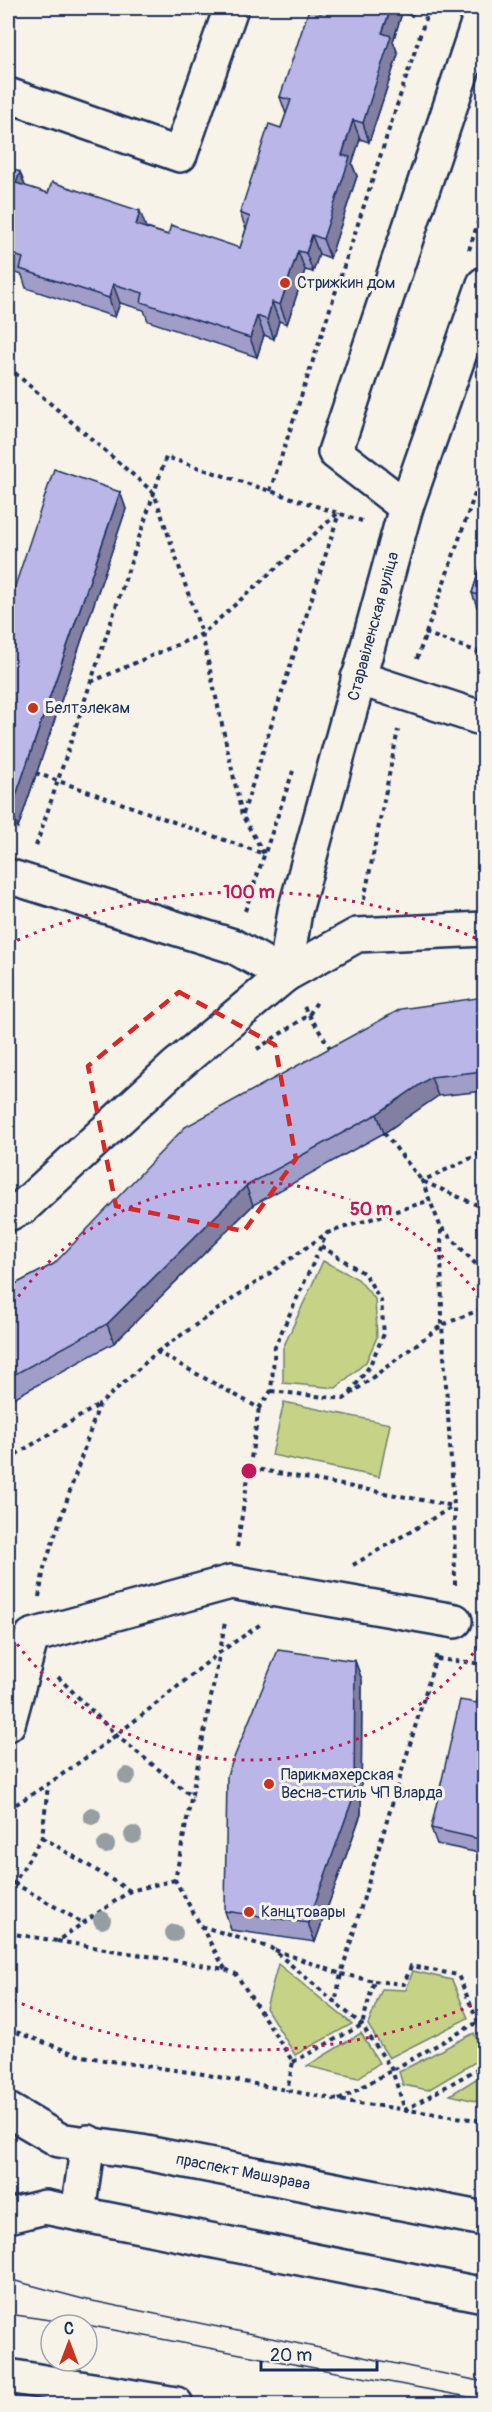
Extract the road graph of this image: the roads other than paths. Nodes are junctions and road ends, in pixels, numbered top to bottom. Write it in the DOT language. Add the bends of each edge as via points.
graph roads {
  1 [pos="231,8"];
  2 [pos="483,8"];
  3 [pos="8,95"];
  4 [pos="484,284"];
  5 [pos="406,507"];
  6 [pos="358,678"];
  7 [pos="484,719"];
  8 [pos="16,879"];
  9 [pos="484,929"];
  10 [pos="285,975"];
  11 [pos="8,1214"];
  12 [pos="455,1621"];
  13 [pos="8,1724"];
  14 [pos="8,2110"];
  15 [pos="88,2142"];
  16 [pos="78,2213"];
  17 [pos="8,2216"];
  18 [pos="484,2219"];
  19 [pos="484,2295"];
  20 [pos="8,2376"];
  21 [pos="176,2404"];
  1 -- 3 [label="main road" via="180,155"];
  2 -- 5 [label="main road" via="335,452"];
  4 -- 5 [label="main road, Старавіленская вуліца"];
  5 -- 6 [label="main road, Старавіленская вуліца"];
  6 -- 7 [label="main road"];
  6 -- 10 [label="main road, Старавіленская вуліца" via="295,911"];
  8 -- 10 [label="main road" via="233,946"];
  9 -- 10 [label="main road" via="357,935"];
  10 -- 11 [label="main road" via="176,1066 23,1207"];
  12 -- 13 [label="main road" via="231,1582 32,1636"];
  14 -- 15 [label="main road, праспект Машэрава" via="59,2140"];
  15 -- 16 [label="main road"];
  15 -- 18 [label="main road, праспект Машэрава"];
  16 -- 17 [label="main road" via="45,2207"];
  16 -- 19 [label="main road"];
  20 -- 21 [label="main road"];
}
